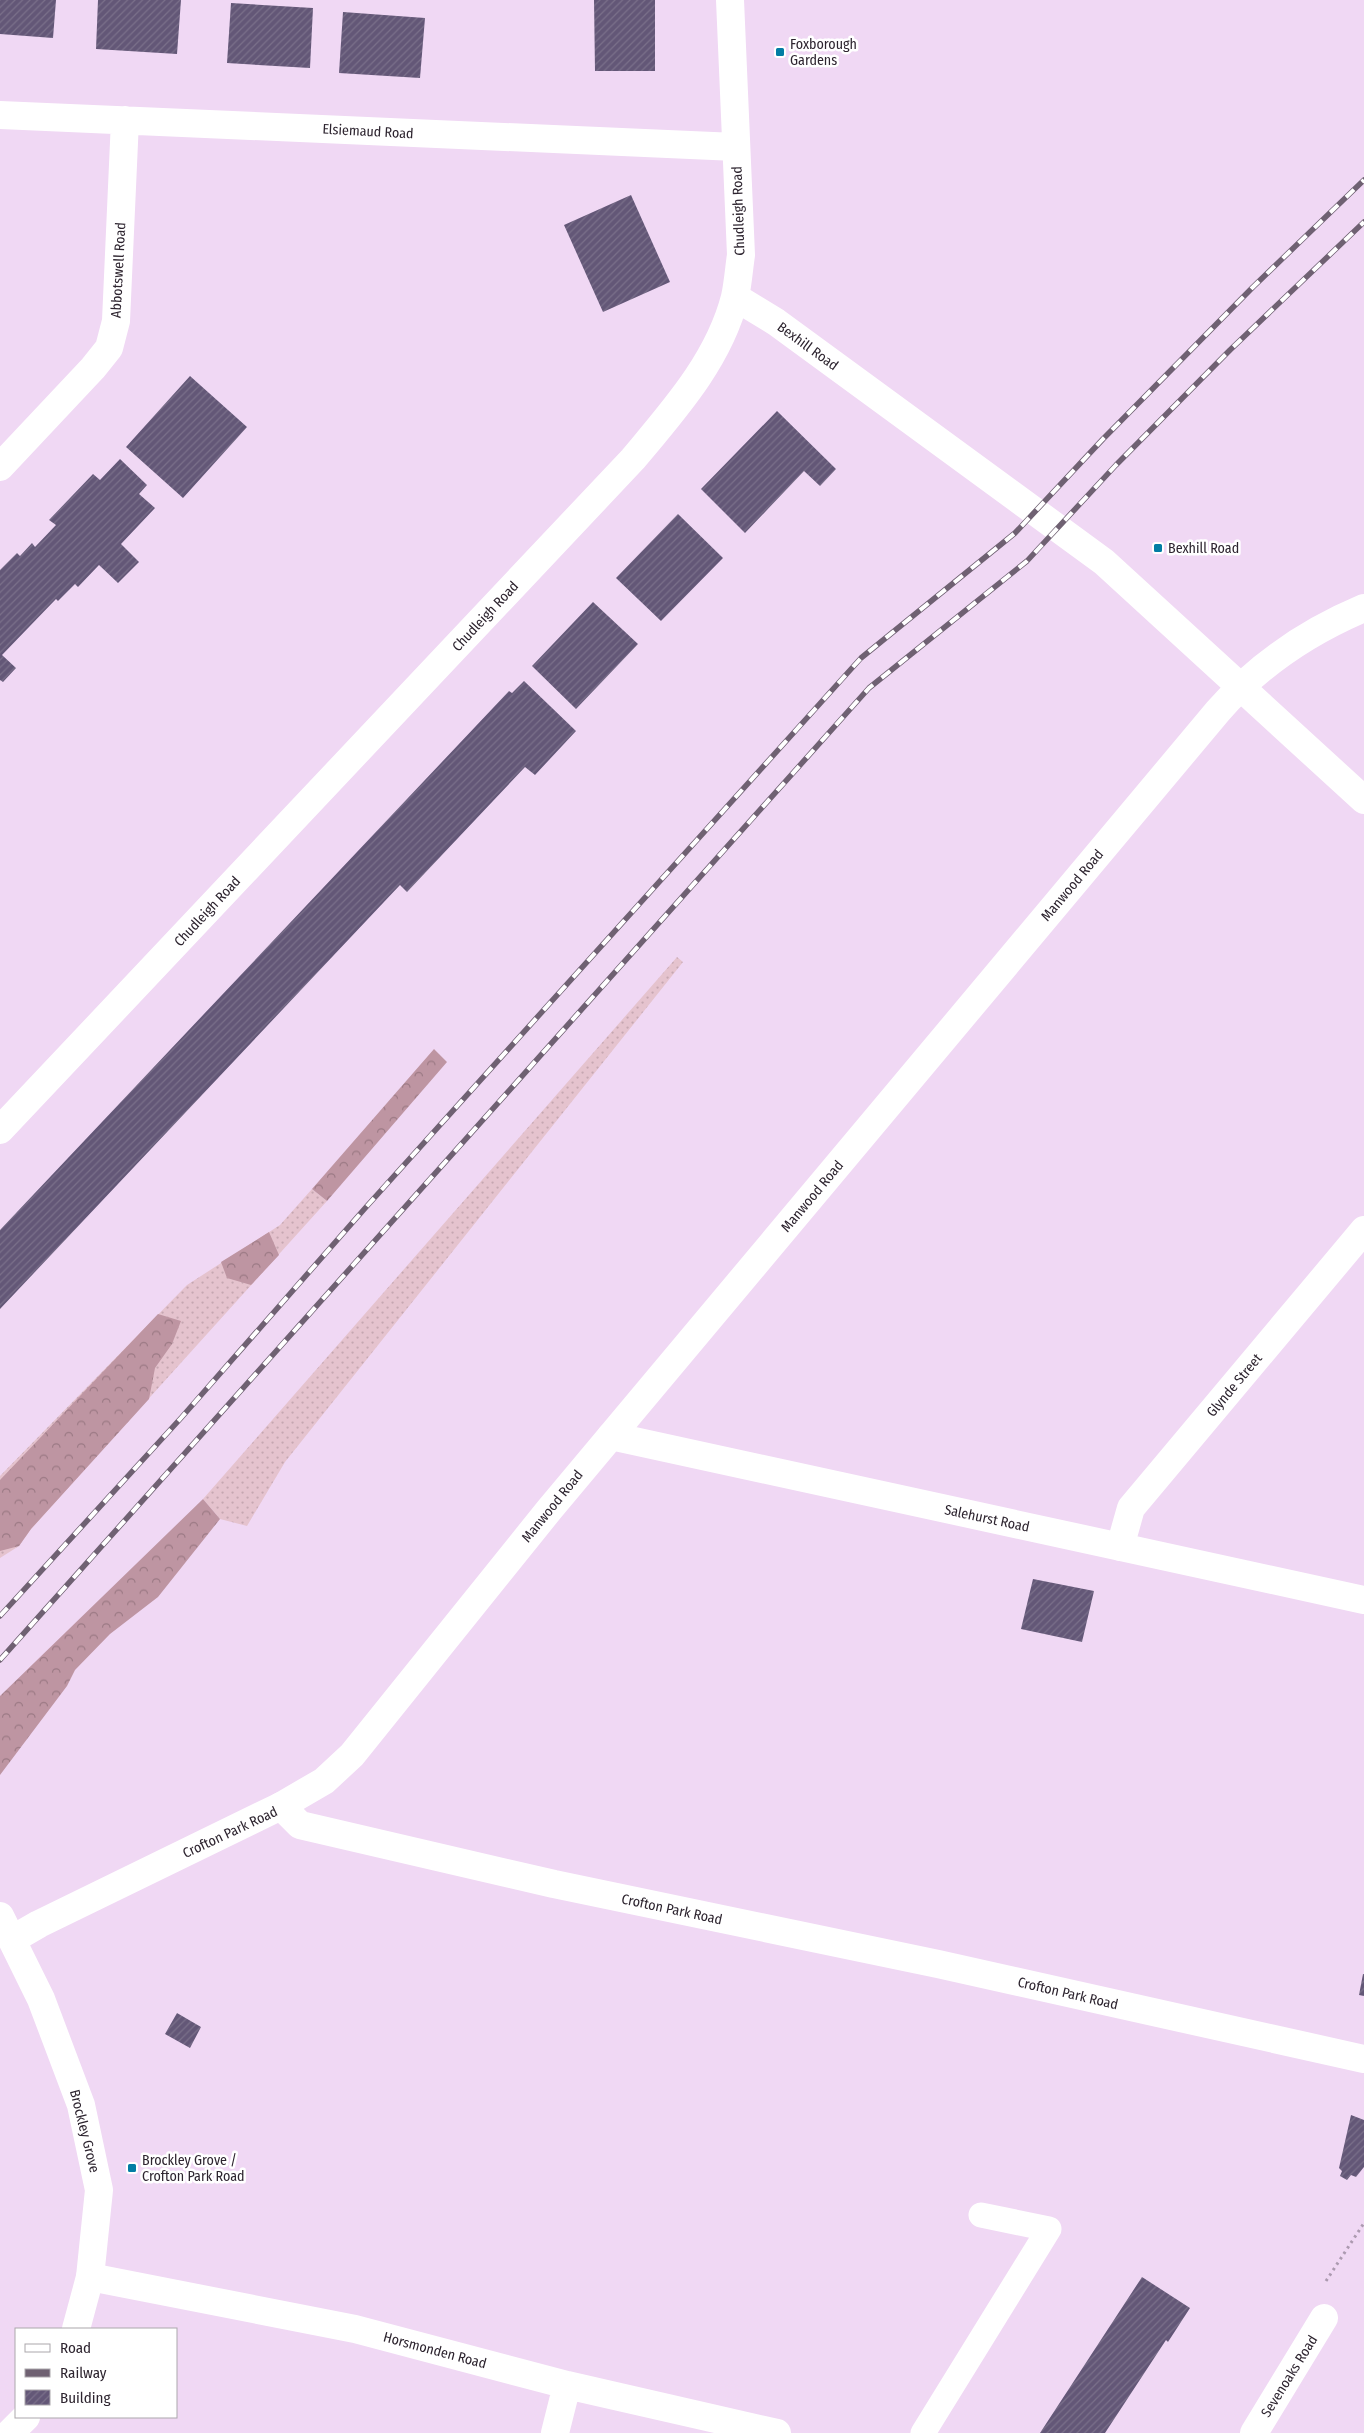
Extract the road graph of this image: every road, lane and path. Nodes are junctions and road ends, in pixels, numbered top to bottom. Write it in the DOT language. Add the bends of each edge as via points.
graph roads {
  1 [pos="730,0"];
  2 [pos="0,115"];
  3 [pos="125,120"];
  4 [pos="736,147"];
  5 [pos="735,296"];
  6 [pos="0,467"];
  7 [pos="1364,608"];
  8 [pos="1240,686"];
  9 [pos="1364,800"];
  10 [pos="0,1130"];
  11 [pos="1364,1230"];
  12 [pos="611,1436"];
  13 [pos="1120,1547"];
  14 [pos="1364,1600"];
  15 [pos="281,1806"];
  16 [pos="4,1934"];
  17 [pos="1364,2059"];
  18 [pos="981,2215"];
  19 [pos="1364,2224"];
  20 [pos="90,2277"];
  21 [pos="1322,2287"];
  22 [pos="1324,2318"];
  23 [pos="76,2328"];
  24 [pos="567,2385"];
  25 [pos="25,2418"];
  26 [pos="10,2433"];
  27 [pos="555,2433"];
  28 [pos="777,2433"];
  29 [pos="923,2433"];
  30 [pos="1254,2433"];
  1 -- 4 [label="street, Chudleigh Road"];
  2 -- 3 [label="street, Elsiemaud Road"];
  3 -- 4 [label="street, Elsiemaud Road"];
  3 -- 6 [label="street, Abbotswell Road" via="116,321 109,348"];
  4 -- 5 [label="street, Chudleigh Road" via="741,254"];
  5 -- 8 [label="street, Bexhill Road" via="776,322 1072,537 1104,562"];
  5 -- 10 [label="street, Chudleigh Road" via="714,351 676,408 633,459"];
  7 -- 8 [label="street, Manwood Road" via="1296,641"];
  8 -- 9 [label="street, Bexhill Road"];
  8 -- 12 [label="street, Manwood Road"];
  11 -- 13 [label="street, Glynde Street" via="1131,1508"];
  12 -- 13 [label="street, Salehurst Road"];
  12 -- 15 [label="street, Manwood Road" via="352,1755 324,1781"];
  13 -- 14 [label="street, Salehurst Road"];
  15 -- 16 [label="street, Crofton Park Road" via="44,1922"];
  15 -- 17 [label="street, Crofton Park Road" via="300,1825 554,1884 938,1964"];
  16 -- 20 [label="street, Brockley Grove" via="41,1998 81,2104 99,2190"];
  18 -- 29 [label="lane" via="1049,2229"];
  19 -- 21 [label="path"];
  20 -- 23 [label="street, Brockley Grove"];
  20 -- 24 [label="street, Horsmonden Road" via="355,2329"];
  22 -- 30 [label="street, Sevenoaks Road"];
  24 -- 27 [label="street"];
  24 -- 28 [label="street, Horsmonden Road"];
  25 -- 26 [label="street"];
}
